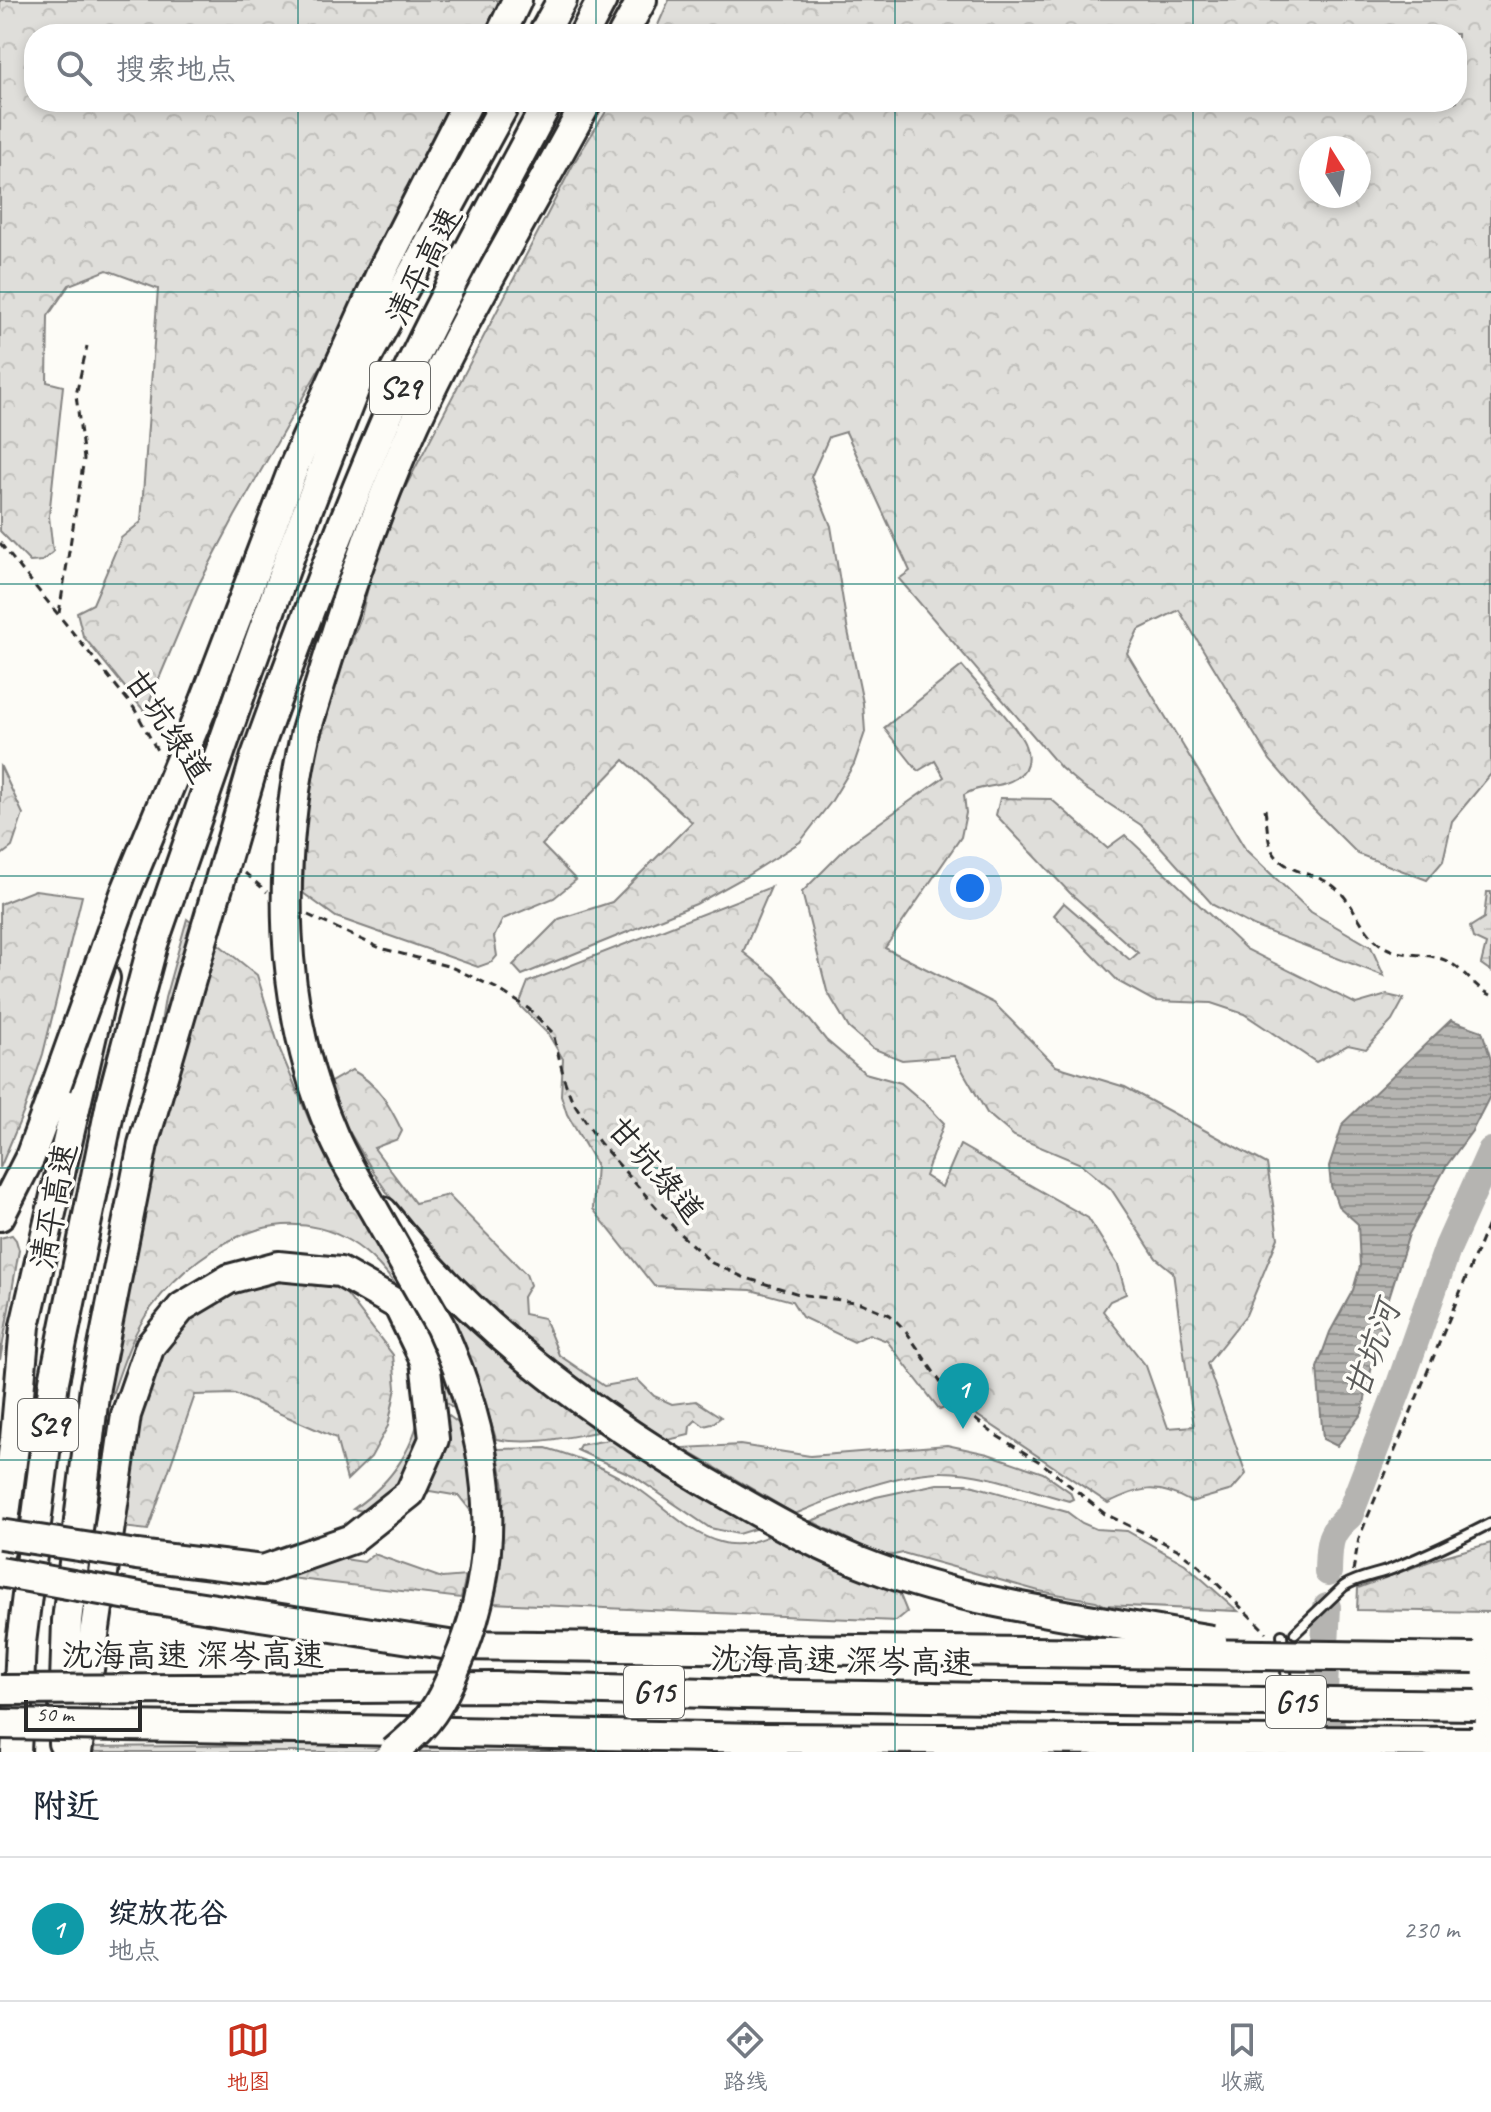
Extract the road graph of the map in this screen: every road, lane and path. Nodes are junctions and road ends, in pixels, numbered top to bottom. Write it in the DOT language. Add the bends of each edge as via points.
graph roads {
  1 [pos="517,0"];
  2 [pos="562,0"];
  3 [pos="602,0"];
  4 [pos="642,0"];
  5 [pos="506,24"];
  6 [pos="549,24"];
  7 [pos="589,24"];
  8 [pos="629,24"];
  9 [pos="463,112"];
  10 [pos="501,112"];
  11 [pos="543,112"];
  12 [pos="581,112"];
  13 [pos="87,346"];
  14 [pos="0,543"];
  15 [pos="59,613"];
  16 [pos="163,760"];
  17 [pos="1265,809"];
  18 [pos="237,865"];
  19 [pos="273,897"];
  20 [pos="305,914"];
  21 [pos="1491,995"];
  22 [pos="67,1089"];
  23 [pos="353,1173"];
  24 [pos="0,1216"];
  25 [pos="1491,1217"];
  26 [pos="1491,1523"];
  27 [pos="0,1534"];
  28 [pos="0,1551"];
  29 [pos="0,1572"];
  30 [pos="1353,1580"];
  31 [pos="1292,1641"];
  32 [pos="1483,1658"];
  33 [pos="0,1690"];
  34 [pos="1483,1705"];
  35 [pos="0,1724"];
  36 [pos="1482,1742"];
  37 [pos="16,1752"];
  38 [pos="62,1752"];
  39 [pos="77,1752"];
  40 [pos="394,1752"];
  41 [pos="1297,1752"];
  1 -- 5 [label="highway"];
  2 -- 6 [label="highway"];
  3 -- 7 [label="highway"];
  4 -- 8 [label="highway"];
  9 -- 22 [label="highway, bridge" via="383,269 295,464 126,891"];
  10 -- 37 [label="highway, 清平高速 / S29, bridge" via="366,359 292,550 153,944 111,1103 54,1381 21,1643"];
  11 -- 38 [label="highway, 清平高速 / S29, bridge" via="401,387 343,521 256,756 152,1114 95,1387 67,1621"];
  12 -- 23 [label="highway, bridge" via="416,420 382,500 306,731 288,835 286,931 312,1080"];
  13 -- 15 [label="path" via="76,395 84,459"];
  14 -- 15 [label="path, 甘坑绿道"];
  15 -- 16 [label="path, 甘坑绿道" via="134,708"];
  17 -- 21 [label="path" via="1273,851 1293,869 1336,887 1374,940 1404,955 1444,960"];
  18 -- 19 [label="path"];
  20 -- 31 [label="path, 甘坑绿道" via="380,948 451,967 529,1009 553,1033 572,1100 599,1142 712,1263 799,1294 861,1303 890,1315 970,1415 1105,1514 1177,1549 1260,1628"];
  22 -- 24 [label="highway"];
  22 -- 28 [label="highway" via="25,1326"];
  23 -- 31 [label="highway, bridge" via="423,1259 525,1357 696,1477 821,1546 973,1597 1117,1624"];
  23 -- 40 [label="highway, bridge" via="452,1354 476,1424 486,1485 487,1547 478,1609 441,1700"];
  25 -- 30 [label="path" via="1359,1538"];
  26 -- 30 [label="lane" via="1433,1552"];
  27 -- 39 [label="highway, bridge" via="137,1555 263,1570 352,1539 410,1493 434,1439 425,1361 398,1305 340,1272 278,1266 229,1279 182,1307 150,1346 126,1415"];
  29 -- 31 [label="highway, bridge" via="449,1645 1115,1653"];
  30 -- 31 [label="lane"];
  31 -- 32 [label="highway, bridge"];
  31 -- 41 [label="lane"];
  33 -- 34 [label="highway, 沈海高速 深岑高速 / G15, bridge" via="496,1687"];
  35 -- 36 [label="highway, G15, bridge" via="747,1738"];
}
